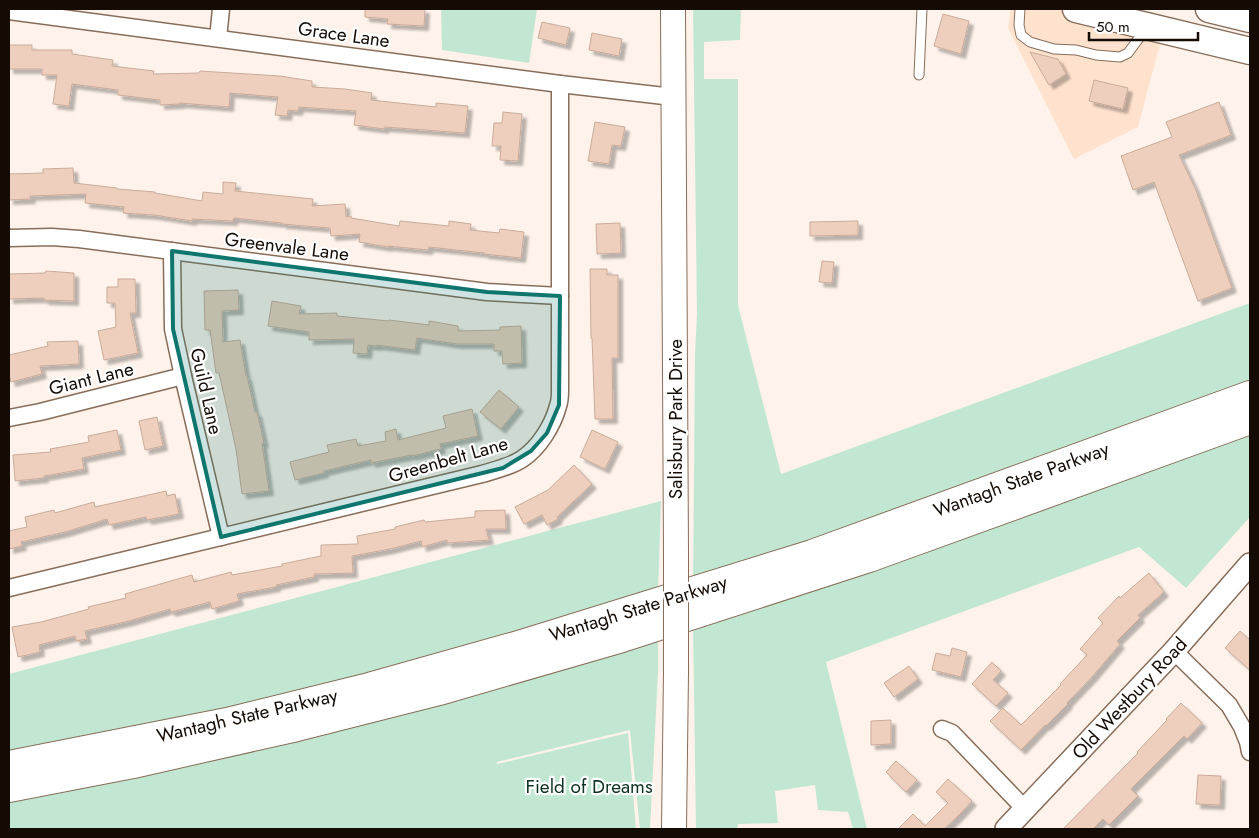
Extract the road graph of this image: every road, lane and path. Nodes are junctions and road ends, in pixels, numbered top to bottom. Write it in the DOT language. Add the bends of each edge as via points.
graph roads {
  1 [pos="221,9"];
  2 [pos="673,9"];
  3 [pos="922,9"];
  4 [pos="1020,9"];
  5 [pos="1076,9"];
  6 [pos="1209,9"];
  7 [pos="9,11"];
  8 [pos="53,13"];
  9 [pos="1250,19"];
  10 [pos="1148,26"];
  11 [pos="218,38"];
  12 [pos="1250,51"];
  13 [pos="919,76"];
  14 [pos="560,84"];
  15 [pos="673,97"];
  16 [pos="9,238"];
  17 [pos="172,252"];
  18 [pos="560,296"];
  19 [pos="182,376"];
  20 [pos="1250,396"];
  21 [pos="9,418"];
  22 [pos="1250,420"];
  23 [pos="221,537"];
  24 [pos="1250,564"];
  25 [pos="9,588"];
  26 [pos="1174,650"];
  27 [pos="942,729"];
  28 [pos="1250,752"];
  29 [pos="9,765"];
  30 [pos="9,788"];
  31 [pos="1025,810"];
  32 [pos="674,829"];
  33 [pos="1006,829"];
  1 -- 11 [label="street"];
  2 -- 15 [label="main road, Salisbury Park Drive"];
  3 -- 13 [label="lane"];
  4 -- 10 [label="lane" via="1021,35 1030,42 1096,55 1120,57 1128,53"];
  5 -- 10 [label="main road"];
  6 -- 9 [label="main road"];
  7 -- 8 [label="street, Grace Lane"];
  8 -- 11 [label="street, Grace Lane"];
  10 -- 12 [label="main road"];
  11 -- 14 [label="street, Grace Lane"];
  14 -- 15 [label="street, Grace Lane"];
  14 -- 18 [label="street, Greenbelt Lane"];
  15 -- 32 [label="main road, Salisbury Park Drive, bridge"];
  16 -- 17 [label="street, Greenvale Lane" via="79,239"];
  17 -- 18 [label="street, Greenvale Lane" via="487,292"];
  17 -- 19 [label="street, Guild Lane" via="173,329"];
  18 -- 23 [label="street, Greenbelt Lane" via="558,406 547,433 521,460 482,474"];
  19 -- 21 [label="street, Giant Lane"];
  19 -- 23 [label="street, Guild Lane"];
  20 -- 29 [label="highway, Wantagh State Parkway" via="812,554 515,646 227,722"];
  22 -- 30 [label="highway, Wantagh State Parkway" via="868,558 622,638 440,691 297,727"];
  23 -- 25 [label="street, Greenbelt Lane"];
  24 -- 26 [label="street, Old Westbury Road"];
  26 -- 28 [label="street" via="1229,705 1242,727"];
  26 -- 31 [label="street, Old Westbury Road"];
  27 -- 31 [label="street" via="952,733"];
  31 -- 33 [label="street, Old Westbury Road"];
}
